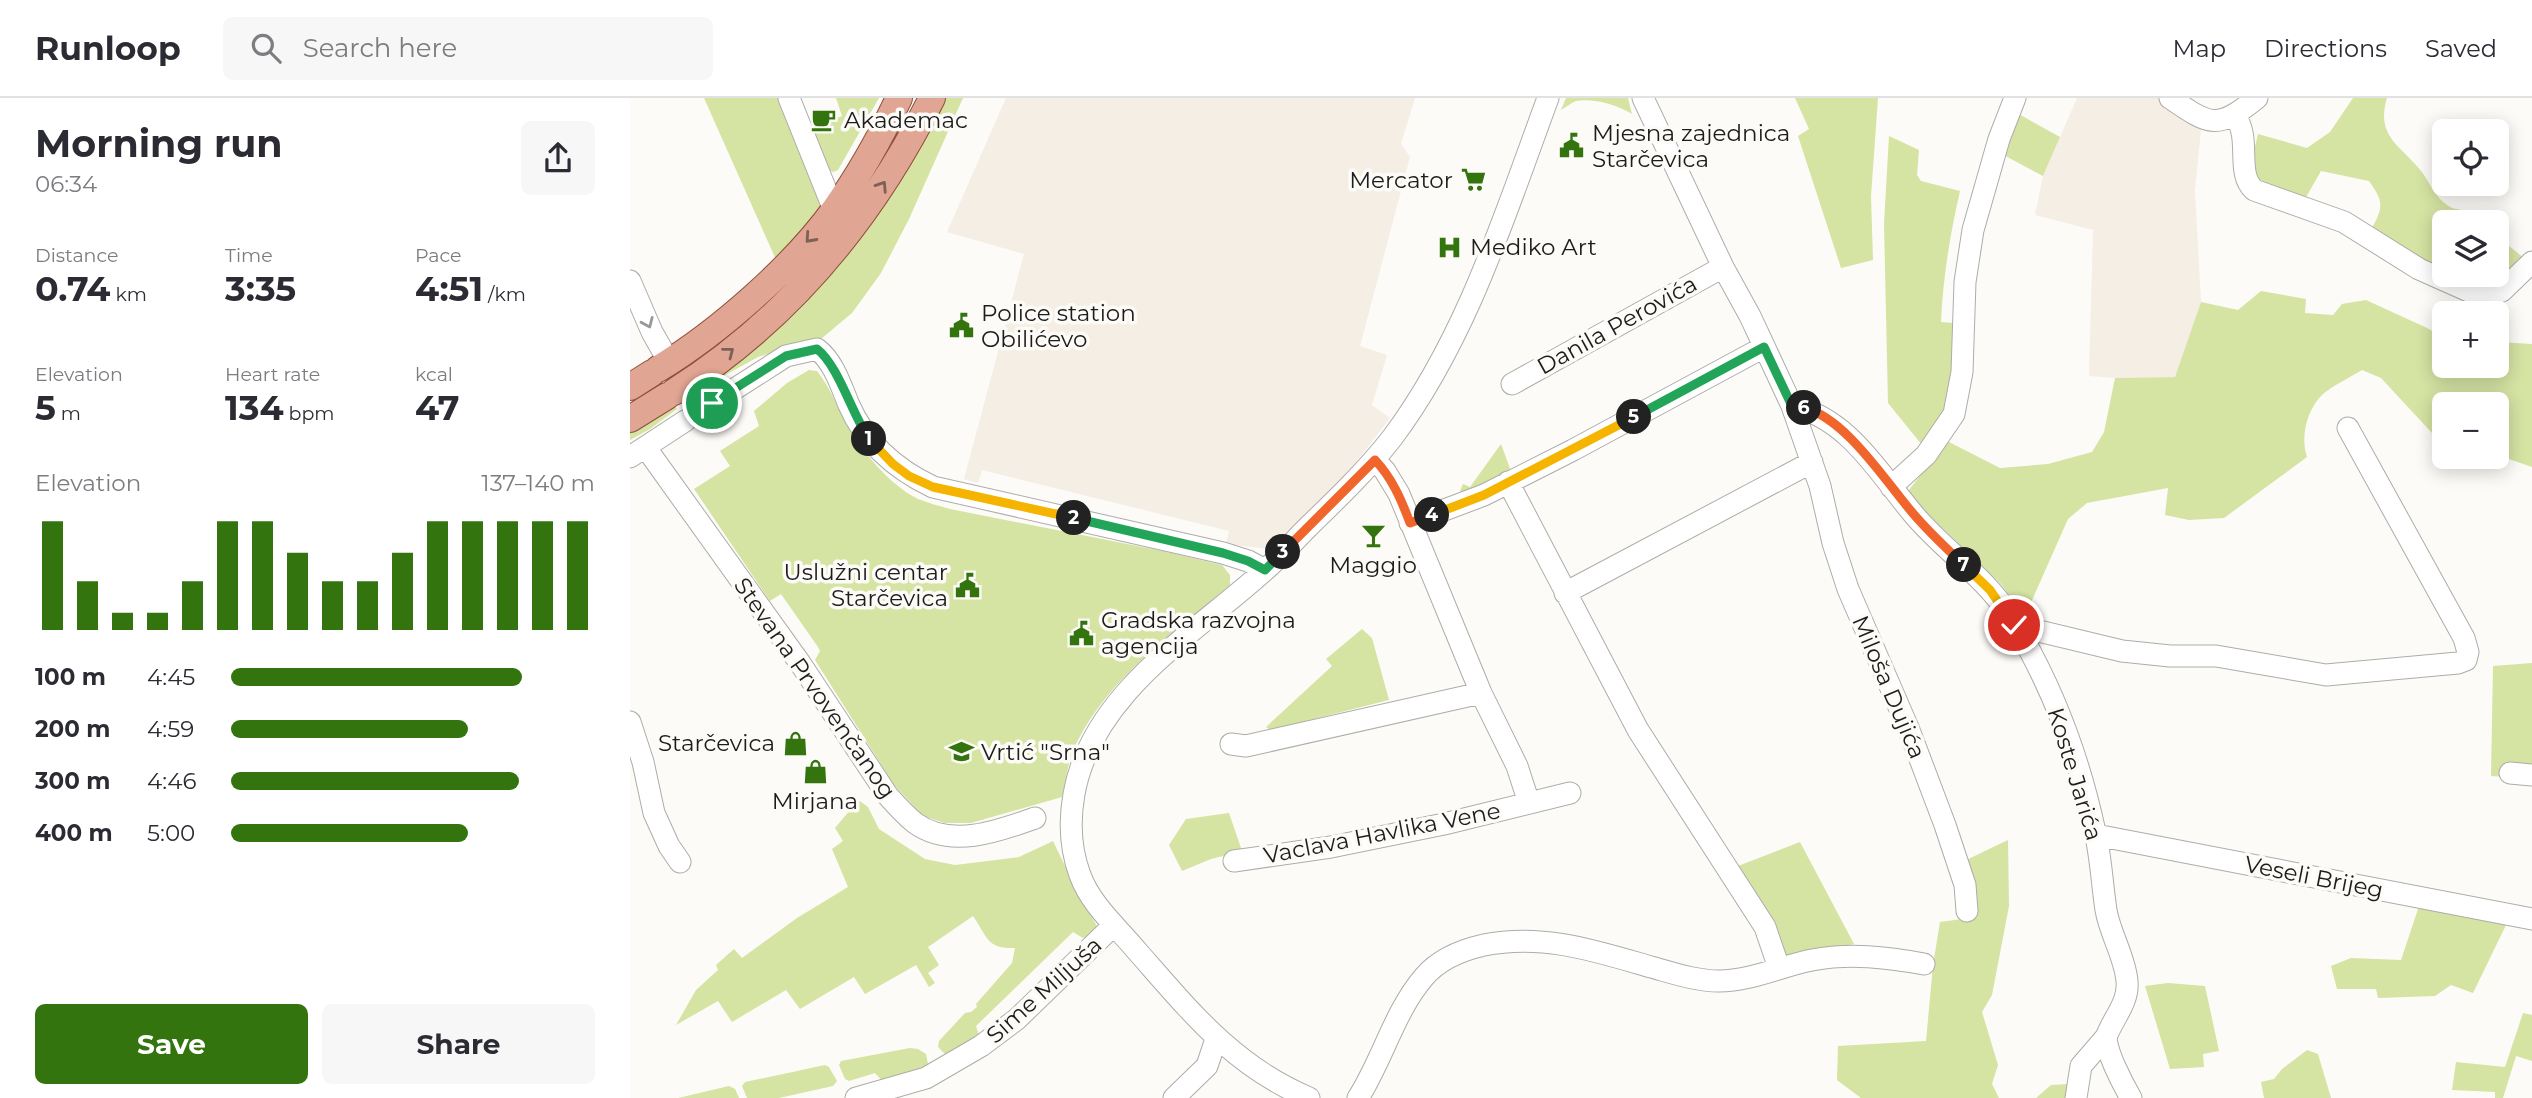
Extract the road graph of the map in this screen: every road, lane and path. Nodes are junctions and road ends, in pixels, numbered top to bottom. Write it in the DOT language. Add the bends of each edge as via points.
graph roads {
  1 [pos="789,98"];
  2 [pos="899,98"];
  3 [pos="932,98"];
  4 [pos="1549,98"];
  5 [pos="1643,98"];
  6 [pos="2015,98"];
  7 [pos="2169,98"];
  8 [pos="2258,98"];
  9 [pos="2235,116"];
  10 [pos="834,210"];
  11 [pos="2532,262"];
  12 [pos="1723,267"];
  13 [pos="630,281"];
  14 [pos="1764,347"];
  15 [pos="652,373"];
  16 [pos="1512,384"];
  17 [pos="1792,406"];
  18 [pos="630,419"];
  19 [pos="2348,428"];
  20 [pos="638,452"];
  21 [pos="1375,460"];
  22 [pos="1812,462"];
  23 [pos="1508,482"];
  24 [pos="1891,487"];
  25 [pos="1410,523"];
  26 [pos="1265,570"];
  27 [pos="1565,593"];
  28 [pos="2014,625"];
  29 [pos="1481,693"];
  30 [pos="630,722"];
  31 [pos="1231,744"];
  32 [pos="2510,773"];
  33 [pos="2532,775"];
  34 [pos="1570,793"];
  35 [pos="1529,803"];
  36 [pos="1035,818"];
  37 [pos="2096,835"];
  38 [pos="1234,861"];
  39 [pos="680,862"];
  40 [pos="1967,911"];
  41 [pos="2532,919"];
  42 [pos="1114,925"];
  43 [pos="1924,964"];
  44 [pos="1779,968"];
  45 [pos="2106,1037"];
  46 [pos="1216,1038"];
  47 [pos="856,1098"];
  48 [pos="1174,1098"];
  49 [pos="1309,1098"];
  50 [pos="1358,1098"];
  51 [pos="2076,1098"];
  52 [pos="2131,1098"];
  1 -- 10 [label="street"];
  2 -- 10 [label="main road"];
  18 -- 3 [label="main road, one-way" via="758,328 827,262 899,160"];
  4 -- 21 [label="street" via="1457,330 1407,417"];
  5 -- 12 [label="street"];
  6 -- 24 [label="street" via="1973,230 1965,282 1962,372 1954,415 1926,455"];
  7 -- 9 [label="street" via="2206,120"];
  8 -- 9 [label="street"];
  9 -- 11 [label="street" via="2244,134 2245,180 2254,190 2344,222 2419,269 2473,293 2502,291"];
  10 -- 15 [label="main road, one-way" via="753,297"];
  12 -- 14 [label="street"];
  12 -- 16 [label="street, Danila Perovića"];
  13 -- 15 [label="street, one-way" via="652,332"];
  14 -- 17 [label="street"];
  14 -- 23 [label="street"];
  17 -- 22 [label="street, Miloša Dujića"];
  17 -- 24 [label="street, Koste Jarića" via="1811,410 1845,433"];
  19 -- 28 [label="street" via="2464,638 2466,660 2326,675 2216,656 2122,651"];
  20 -- 26 [label="street" via="786,356 817,349 835,373 868,438 909,476 933,487 1223,553"];
  20 -- 36 [label="street, Stevana Prvovenčanog" via="800,663 904,813 926,829 962,836"];
  21 -- 25 [label="street, Vaclava Havlika Vene" via="1399,494"];
  21 -- 26 [label="street"];
  22 -- 27 [label="street"];
  22 -- 40 [label="street, Miloša Dujića" via="1848,589 1949,835 1965,885"];
  23 -- 25 [label="street"];
  23 -- 27 [label="street"];
  24 -- 28 [label="street, Koste Jarića" via="1990,590"];
  25 -- 29 [label="street, Vaclava Havlika Vene"];
  26 -- 42 [label="street" via="1146,672 1113,707 1088,748 1077,778 1071,838 1081,879"];
  27 -- 44 [label="street" via="1655,758 1765,927"];
  28 -- 37 [label="street, Koste Jarića" via="2064,723"];
  29 -- 31 [label="street" via="1247,746"];
  29 -- 35 [label="street, Vaclava Havlika Vene" via="1517,766"];
  30 -- 39 [label="street" via="654,813"];
  32 -- 33 [label="street"];
  34 -- 35 [label="street, Vaclava Havlika Vene"];
  35 -- 38 [label="street, Vaclava Havlika Vene" via="1331,847"];
  37 -- 41 [label="street, Veseli Brijeg"];
  37 -- 45 [label="street, Koste Jarića" via="2108,920 2127,981 2127,996"];
  42 -- 46 [label="street"];
  42 -- 47 [label="street, Sime Miljuša" via="1017,1020 981,1046 926,1078"];
  43 -- 44 [label="street" via="1842,956"];
  44 -- 50 [label="street" via="1718,981 1542,941 1505,941 1472,948 1444,960 1425,975 1410,995"];
  45 -- 51 [label="street, Koste Jarića" via="2081,1066"];
  45 -- 52 [label="street"];
  46 -- 48 [label="street" via="1207,1066"];
  46 -- 49 [label="street" via="1256,1069"];
}
